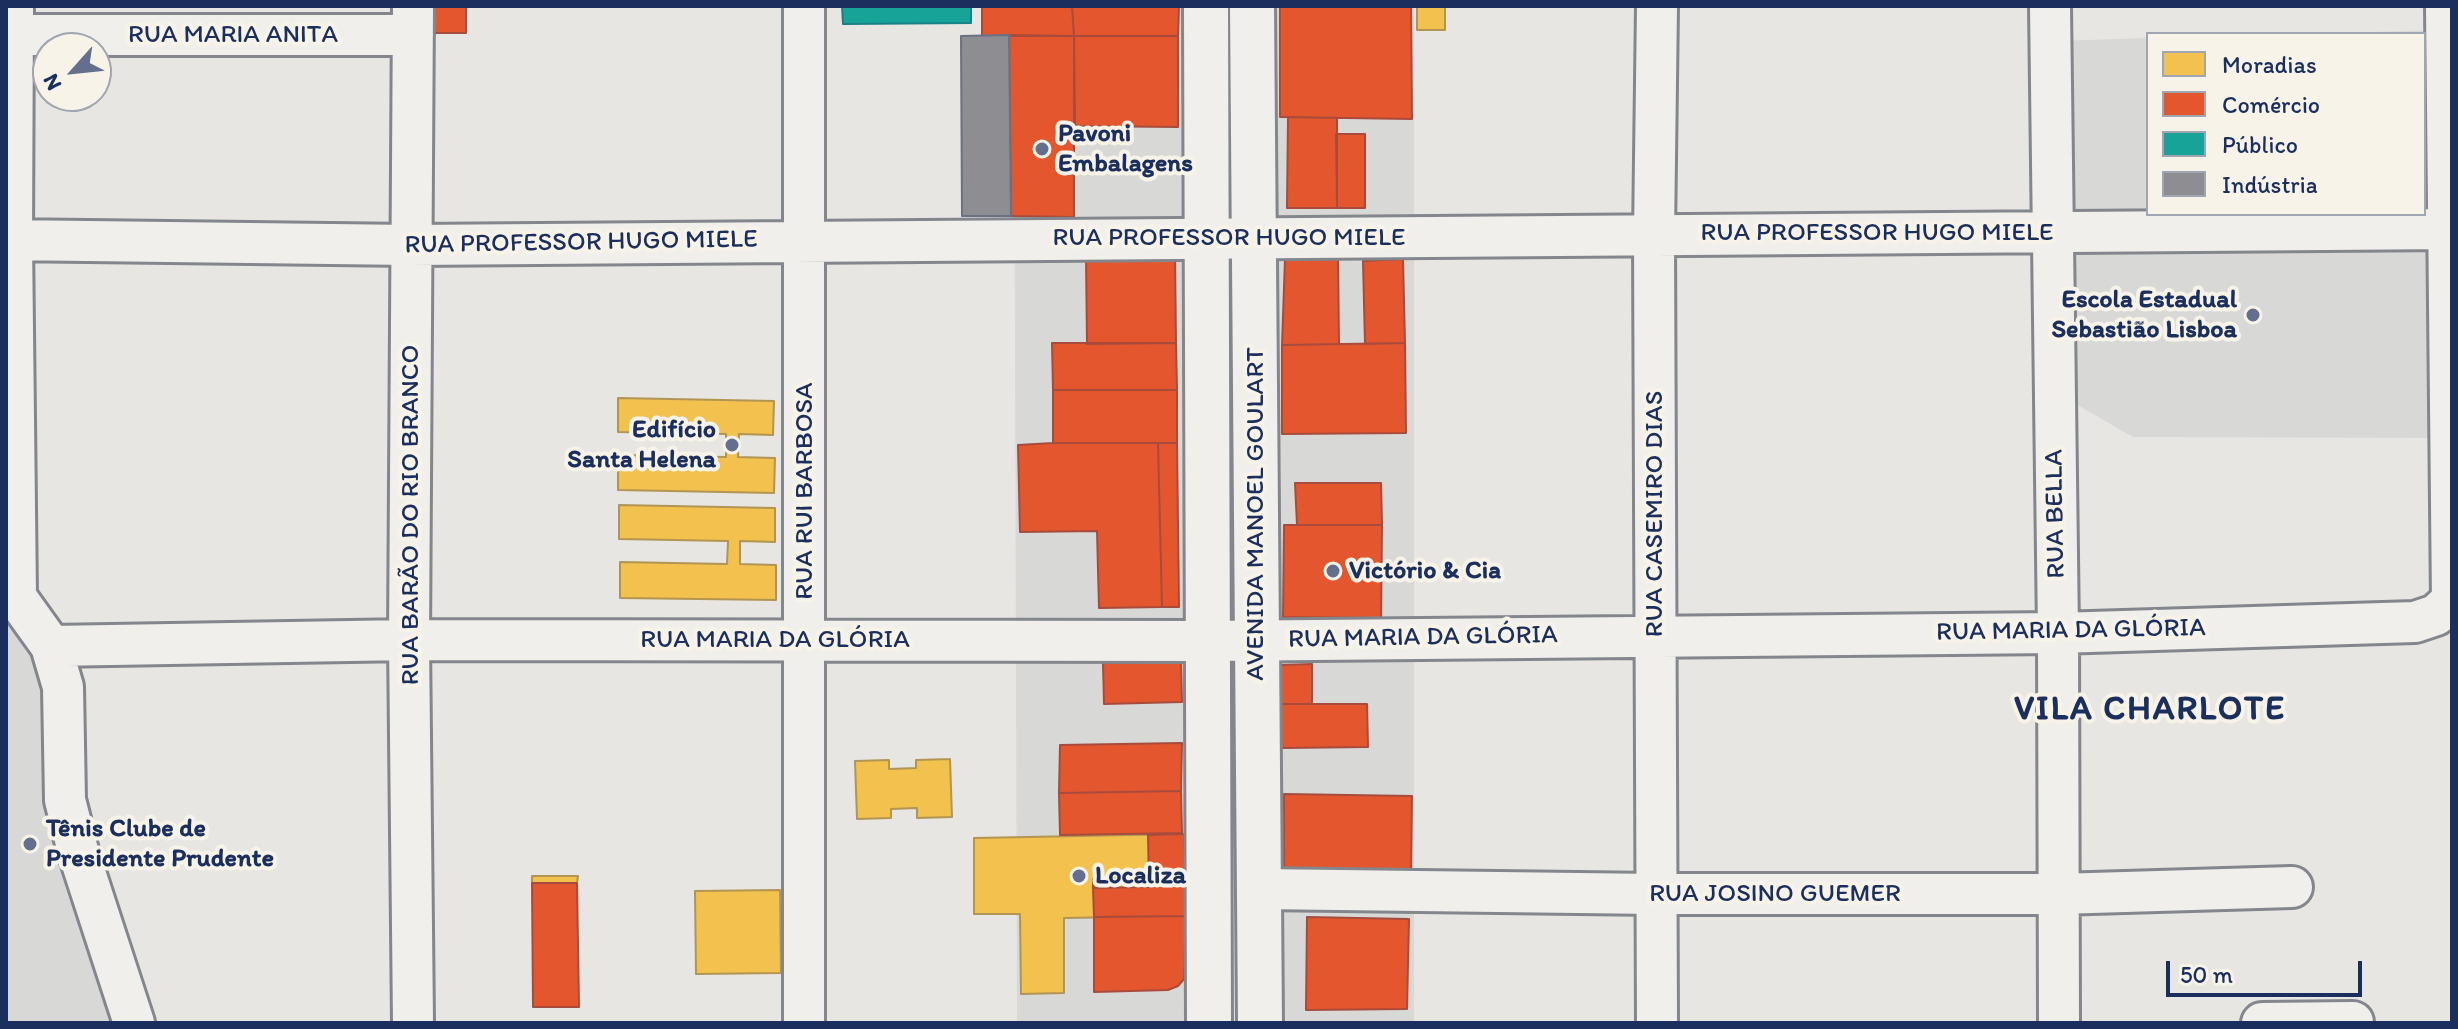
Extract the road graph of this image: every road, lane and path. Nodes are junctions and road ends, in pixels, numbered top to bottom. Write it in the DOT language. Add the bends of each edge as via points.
graph roads {
  1 [pos="804,6"];
  2 [pos="1206,6"];
  3 [pos="1252,6"];
  4 [pos="1657,6"];
  5 [pos="2050,6"];
  6 [pos="2446,6"];
  7 [pos="413,21"];
  8 [pos="11,25"];
  9 [pos="2450,229"];
  10 [pos="2053,232"];
  11 [pos="1654,235"];
  12 [pos="1207,238"];
  13 [pos="1254,238"];
  14 [pos="9,240"];
  15 [pos="804,241"];
  16 [pos="412,245"];
  17 [pos="2452,601"];
  18 [pos="2058,633"];
  19 [pos="1656,635"];
  20 [pos="805,639"];
  21 [pos="1257,639"];
  22 [pos="409,640"];
  23 [pos="1209,641"];
  24 [pos="51,646"];
  25 [pos="2292,887"];
  26 [pos="1259,889"];
  27 [pos="1657,894"];
  28 [pos="2058,894"];
  29 [pos="2353,1022"];
  30 [pos="134,1023"];
  31 [pos="413,1023"];
  32 [pos="804,1023"];
  33 [pos="1209,1023"];
  34 [pos="1260,1023"];
  35 [pos="1657,1023"];
  36 [pos="2059,1023"];
  37 [pos="2262,1023"];
  1 -- 15 [label="street, RUA RUI BARBOSA"];
  2 -- 12 [label="main road, AVENIDA MANOEL GOULART"];
  3 -- 13 [label="main road, AVENIDA MANOEL GOULART"];
  4 -- 11 [label="street, RUA CASEMIRO DIAS"];
  5 -- 10 [label="street, RUA BELLA"];
  6 -- 9 [label="street"];
  7 -- 8 [label="street, RUA MARIA ANITA"];
  7 -- 16 [label="street, RUA BARÃO DO RIO BRANCO"];
  8 -- 14 [label="street"];
  9 -- 10 [label="street, RUA PROFESSOR HUGO MIELE"];
  9 -- 17 [label="street"];
  10 -- 11 [label="street, RUA PROFESSOR HUGO MIELE"];
  10 -- 18 [label="street, RUA BELLA"];
  11 -- 13 [label="street, RUA PROFESSOR HUGO MIELE"];
  11 -- 19 [label="street, RUA CASEMIRO DIAS"];
  12 -- 13 [label="street, RUA PROFESSOR HUGO MIELE"];
  12 -- 15 [label="street, RUA PROFESSOR HUGO MIELE"];
  12 -- 23 [label="main road, AVENIDA MANOEL GOULART"];
  13 -- 21 [label="main road, AVENIDA MANOEL GOULART"];
  14 -- 16 [label="street, RUA PROFESSOR HUGO MIELE"];
  14 -- 24 [label="street" via="16,597"];
  15 -- 16 [label="street, RUA PROFESSOR HUGO MIELE"];
  15 -- 20 [label="street, RUA RUI BARBOSA"];
  16 -- 22 [label="street, RUA BARÃO DO RIO BRANCO"];
  17 -- 18 [label="street, RUA MARIA DA GLÓRIA" via="2436,615 2415,622"];
  18 -- 19 [label="street, RUA MARIA DA GLÓRIA"];
  18 -- 28 [label="street, RUA BELLA"];
  19 -- 21 [label="street, RUA MARIA DA GLÓRIA"];
  19 -- 27 [label="street, RUA CASEMIRO DIAS"];
  20 -- 22 [label="street, RUA MARIA DA GLÓRIA"];
  20 -- 23 [label="street, RUA MARIA DA GLÓRIA"];
  20 -- 32 [label="street, RUA RUI BARBOSA"];
  21 -- 23 [label="street, RUA MARIA DA GLÓRIA"];
  21 -- 26 [label="main road, AVENIDA MANOEL GOULART"];
  22 -- 24 [label="street, RUA MARIA DA GLÓRIA"];
  22 -- 31 [label="street, RUA BARÃO DO RIO BRANCO"];
  23 -- 33 [label="main road, AVENIDA MANOEL GOULART"];
  24 -- 30 [label="street" via="63,687 65,800"];
  25 -- 28 [label="street, RUA JOSINO GUEMER"];
  26 -- 27 [label="street, RUA JOSINO GUEMER"];
  26 -- 34 [label="main road, AVENIDA MANOEL GOULART"];
  27 -- 28 [label="street, RUA JOSINO GUEMER"];
  27 -- 35 [label="street, RUA CASEMIRO DIAS"];
  28 -- 36 [label="street, RUA BELLA"];
  29 -- 37 [label="street"];
}
